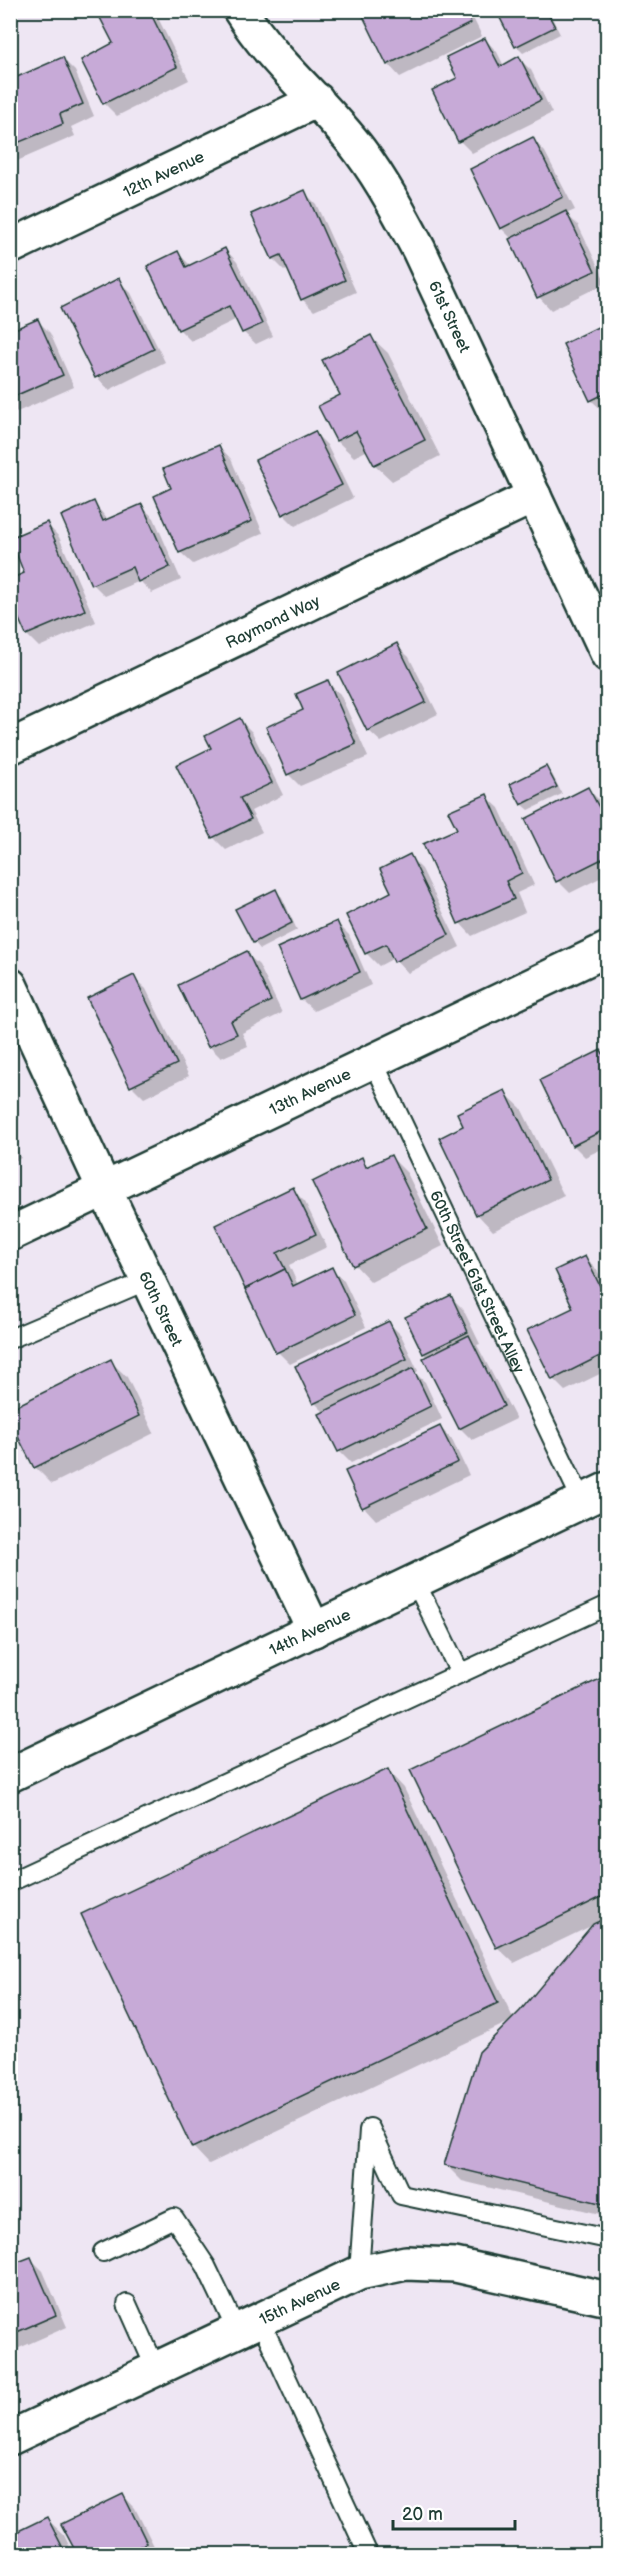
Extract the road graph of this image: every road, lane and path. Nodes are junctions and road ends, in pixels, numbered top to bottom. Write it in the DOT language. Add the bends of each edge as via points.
graph roads {
  1 [pos="240,10"];
  2 [pos="316,100"];
  3 [pos="10,247"];
  4 [pos="534,496"];
  5 [pos="608,655"];
  6 [pos="10,747"];
  7 [pos="608,949"];
  8 [pos="10,985"];
  9 [pos="373,1061"];
  10 [pos="104,1188"];
  11 [pos="10,1234"];
  12 [pos="148,1280"];
  13 [pos="10,1339"];
  14 [pos="595,1495"];
  15 [pos="415,1581"];
  16 [pos="608,1605"];
  17 [pos="314,1630"];
  18 [pos="460,1673"];
  19 [pos="12,1772"];
  20 [pos="13,1876"];
  21 [pos="608,2239"];
  22 [pos="103,2252"];
  23 [pos="358,2273"];
  24 [pos="608,2299"];
  25 [pos="127,2304"];
  26 [pos="248,2325"];
  27 [pos="156,2369"];
  28 [pos="10,2438"];
  29 [pos="368,2554"];
  1 -- 2 [label="street, 61st Street" via="250,27"];
  2 -- 3 [label="street, 12th Avenue"];
  2 -- 4 [label="street, 61st Street" via="360,151 397,208"];
  4 -- 5 [label="street, 61st Street"];
  4 -- 6 [label="street, Raymond Way"];
  7 -- 9 [label="street, 13th Avenue"];
  8 -- 10 [label="street, 60th Street"];
  9 -- 10 [label="street, 13th Avenue"];
  9 -- 14 [label="lane, 60th Street 61st Street Alley"];
  10 -- 11 [label="street, 13th Avenue"];
  10 -- 12 [label="street, 60th Street"];
  12 -- 13 [label="lane"];
  12 -- 17 [label="street, 60th Street"];
  14 -- 15 [label="street, 14th Avenue"];
  15 -- 17 [label="street, 14th Avenue"];
  15 -- 18 [label="lane"];
  16 -- 18 [label="lane"];
  17 -- 19 [label="street, 14th Avenue"];
  18 -- 20 [label="lane"];
  21 -- 23 [label="lane" via="401,2195 370,2128"];
  22 -- 26 [label="lane" via="174,2218"];
  23 -- 24 [label="street, 15th Avenue" via="406,2263 455,2265"];
  23 -- 26 [label="street, 15th Avenue"];
  25 -- 27 [label="lane"];
  26 -- 27 [label="street, 15th Avenue"];
  26 -- 29 [label="lane"];
  27 -- 28 [label="street, 15th Avenue"];
}
